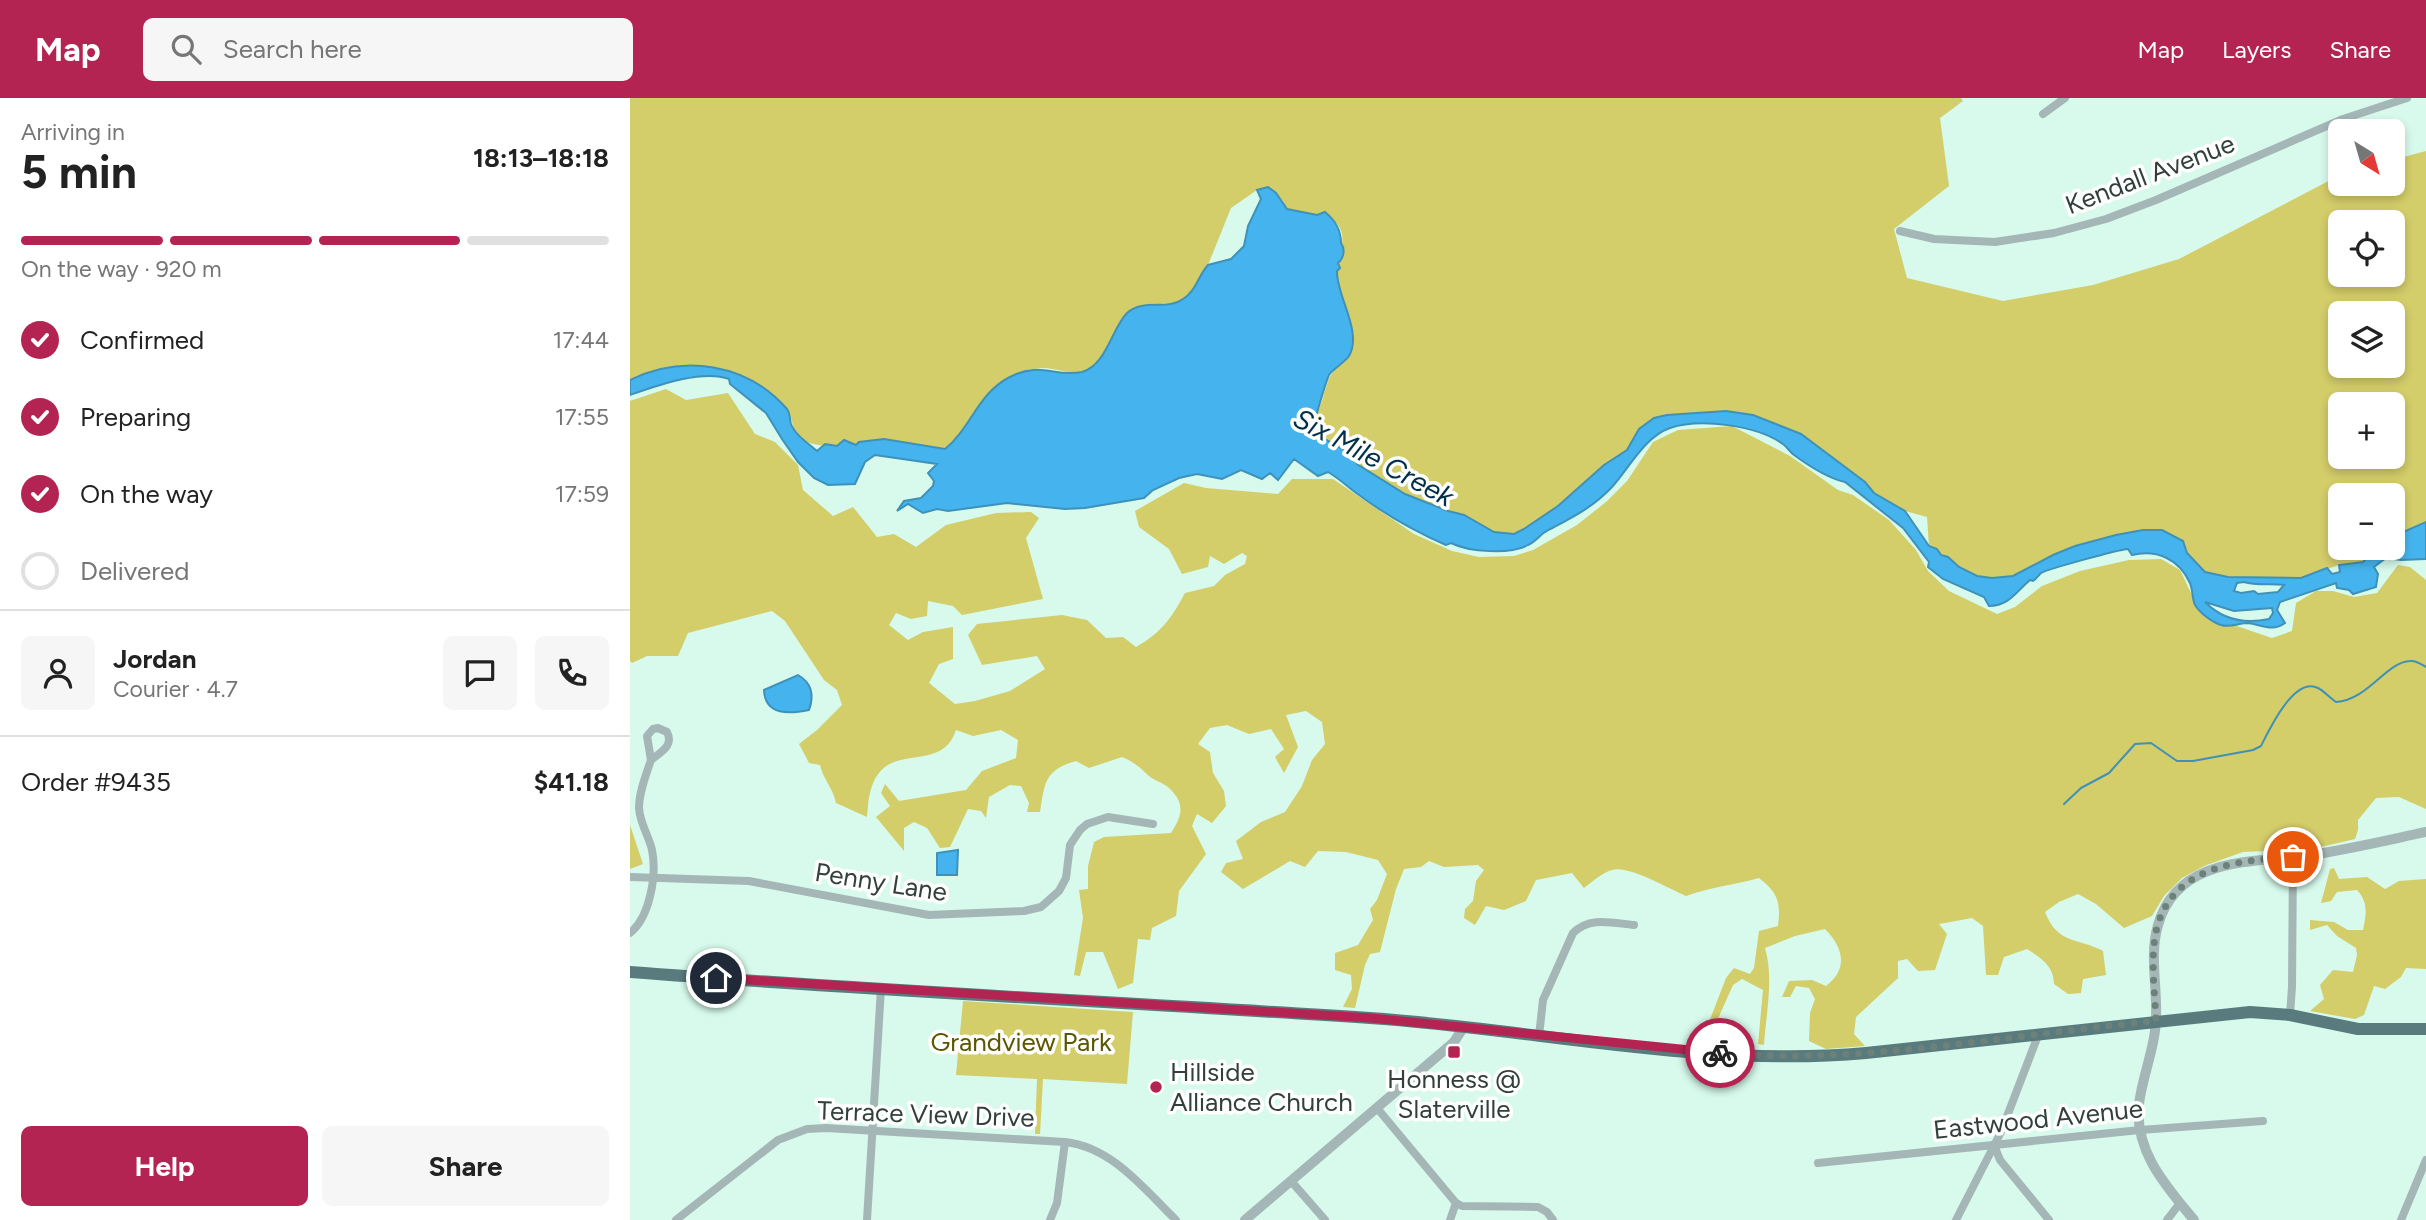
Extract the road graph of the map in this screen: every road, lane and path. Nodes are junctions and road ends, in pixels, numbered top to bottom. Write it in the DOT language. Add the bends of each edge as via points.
graph roads {
  1 [pos="2065,98"];
  2 [pos="2407,98"];
  3 [pos="2043,114"];
  4 [pos="1900,231"];
  5 [pos="650,760"];
  6 [pos="1153,824"];
  7 [pos="2426,832"];
  8 [pos="2293,857"];
  9 [pos="630,877"];
  10 [pos="652,877"];
  11 [pos="1634,925"];
  12 [pos="630,933"];
  13 [pos="630,972"];
  14 [pos="881,988"];
  15 [pos="2290,1015"];
  16 [pos="2156,1021"];
  17 [pos="1463,1028"];
  18 [pos="2426,1029"];
  19 [pos="2039,1033"];
  20 [pos="1539,1037"];
  21 [pos="1377,1108"];
  22 [pos="2263,1121"];
  23 [pos="2140,1129"];
  24 [pos="873,1131"];
  25 [pos="1065,1142"];
  26 [pos="1994,1144"];
  27 [pos="2426,1160"];
  28 [pos="1818,1163"];
  29 [pos="1291,1181"];
  30 [pos="1456,1203"];
  31 [pos="2180,1203"];
  32 [pos="677,1220"];
  33 [pos="867,1220"];
  34 [pos="1049,1220"];
  35 [pos="1176,1220"];
  36 [pos="1245,1220"];
  37 [pos="1325,1220"];
  38 [pos="1450,1220"];
  39 [pos="1553,1220"];
  40 [pos="1956,1220"];
  41 [pos="2049,1220"];
  42 [pos="2167,1220"];
  43 [pos="2194,1220"];
  44 [pos="2401,1220"];
  1 -- 3 [label="street"];
  2 -- 4 [label="street, Kendall Avenue" via="2343,119 2143,205 2054,233 1995,242 1934,239"];
  5 -- 10 [label="street" via="639,809 652,850"];
  6 -- 10 [label="street, Penny Lane" via="1108,817 1087,824 1070,845 1066,878 1059,891 1041,907 1024,911 929,915 749,880"];
  7 -- 8 [label="street"];
  8 -- 15 [label="street"];
  8 -- 16 [label="street" via="2220,866 2190,880 2172,897 2155,939"];
  9 -- 10 [label="street, Penny Lane"];
  10 -- 12 [label="street" via="647,911"];
  11 -- 20 [label="street" via="1591,922 1573,933 1543,1000"];
  13 -- 14 [label="highway"];
  14 -- 17 [label="highway" via="1371,1018"];
  14 -- 24 [label="street"];
  15 -- 16 [label="highway" via="2250,1012"];
  15 -- 18 [label="highway" via="2358,1029"];
  16 -- 19 [label="highway"];
  16 -- 23 [label="street" via="2139,1102"];
  17 -- 20 [label="highway"];
  17 -- 21 [label="street" via="1454,1042"];
  19 -- 20 [label="highway" via="1818,1057 1741,1055"];
  19 -- 26 [label="street"];
  21 -- 29 [label="street"];
  21 -- 30 [label="street"];
  22 -- 23 [label="street, Eastwood Avenue"];
  23 -- 26 [label="street, Eastwood Avenue"];
  23 -- 31 [label="street" via="2154,1169"];
  24 -- 25 [label="street, Terrace View Drive"];
  24 -- 32 [label="street, Terrace View Drive" via="826,1128 792,1133"];
  24 -- 33 [label="street"];
  25 -- 34 [label="street" via="1057,1203"];
  25 -- 35 [label="street, Terrace View Drive" via="1107,1156"];
  26 -- 28 [label="street, Eastwood Avenue"];
  26 -- 40 [label="street"];
  26 -- 41 [label="street" via="2000,1160"];
  27 -- 44 [label="street"];
  29 -- 36 [label="street"];
  29 -- 37 [label="street"];
  30 -- 38 [label="street"];
  30 -- 39 [label="street" via="1538,1207"];
  31 -- 42 [label="street"];
  31 -- 43 [label="street"];
}
